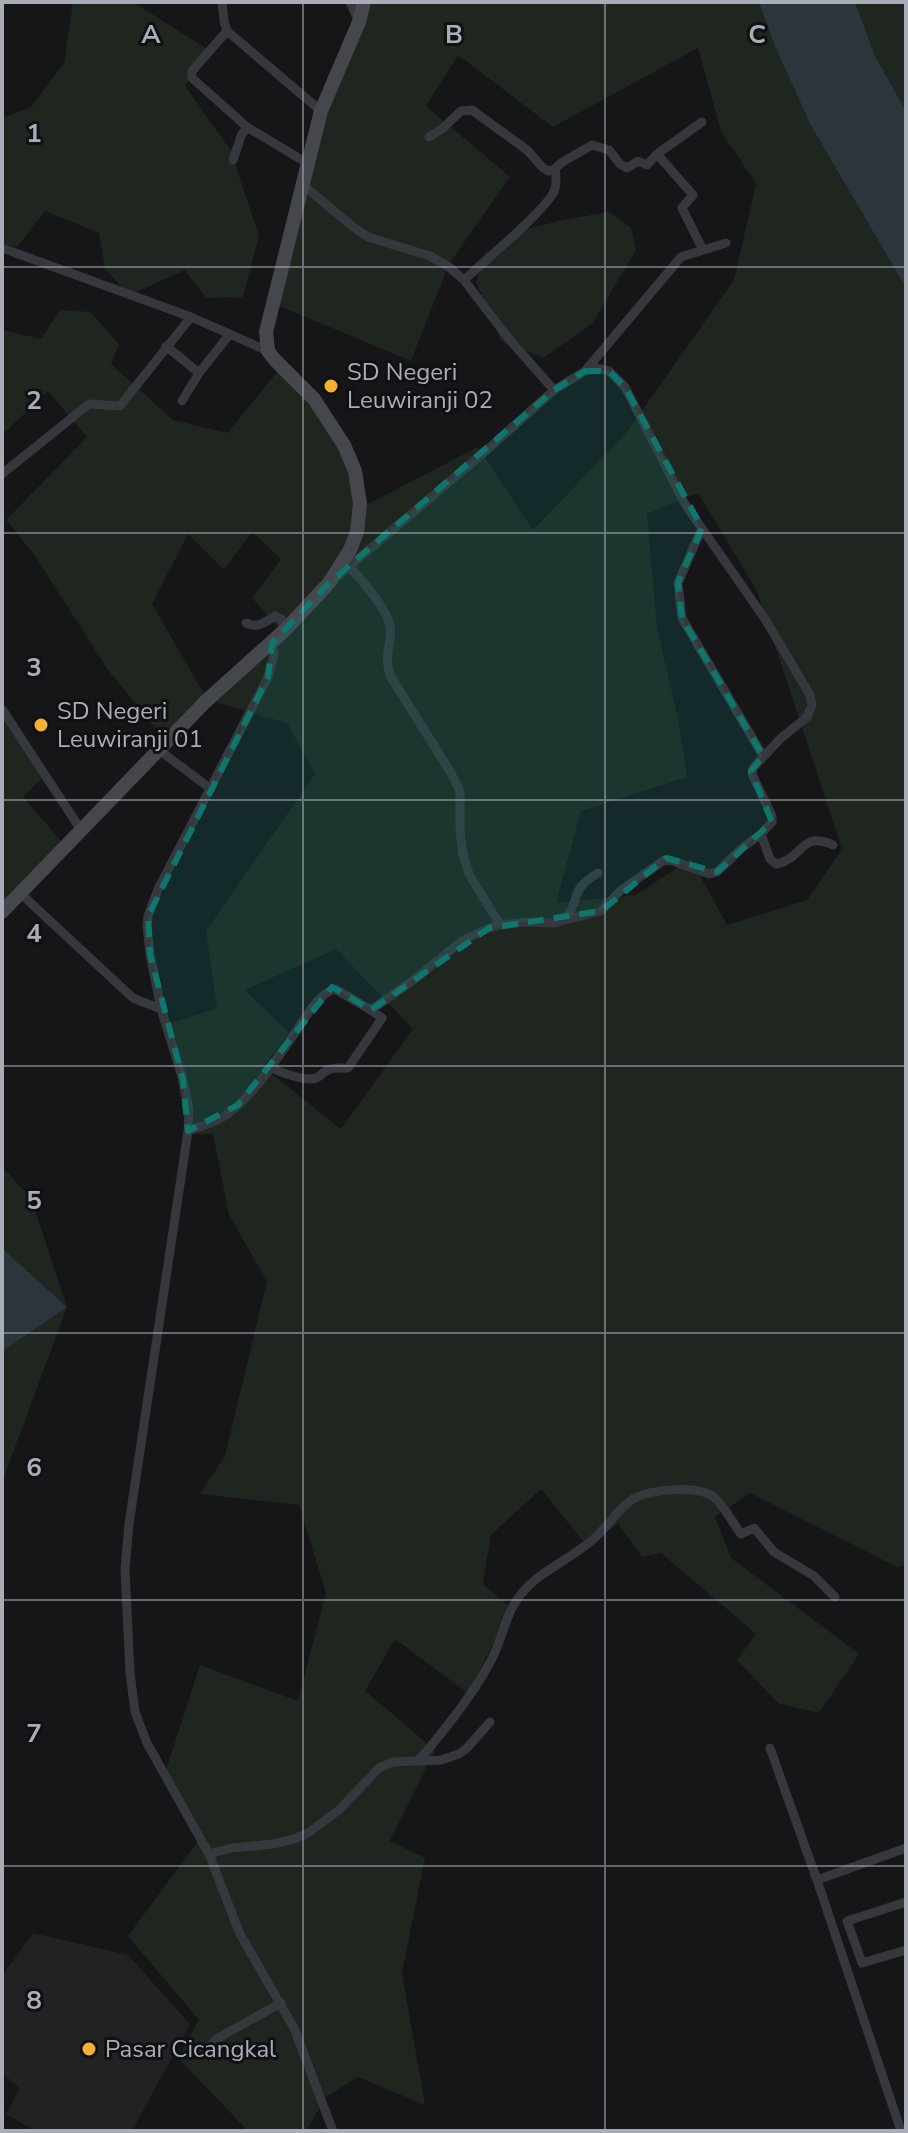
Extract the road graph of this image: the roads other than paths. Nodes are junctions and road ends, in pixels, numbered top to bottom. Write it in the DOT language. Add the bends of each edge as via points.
graph roads {
  1 [pos="222,2"];
  2 [pos="350,2"];
  3 [pos="364,2"];
  4 [pos="359,22"];
  5 [pos="227,31"];
  6 [pos="321,111"];
  7 [pos="702,122"];
  8 [pos="247,127"];
  9 [pos="429,137"];
  10 [pos="657,154"];
  11 [pos="233,160"];
  12 [pos="307,163"];
  13 [pos="555,169"];
  14 [pos="303,185"];
  15 [pos="726,243"];
  16 [pos="2,248"];
  17 [pos="703,250"];
  18 [pos="464,280"];
  19 [pos="191,317"];
  20 [pos="229,335"];
  21 [pos="166,346"];
  22 [pos="268,351"];
  23 [pos="585,371"];
  24 [pos="199,373"];
  25 [pos="554,390"];
  26 [pos="182,401"];
  27 [pos="2,474"];
  28 [pos="702,528"];
  29 [pos="349,566"];
  30 [pos="329,583"];
  31 [pos="246,623"];
  32 [pos="286,629"];
  33 [pos="272,643"];
  34 [pos="2,709"];
  35 [pos="159,750"];
  36 [pos="763,756"];
  37 [pos="211,789"];
  38 [pos="81,830"];
  39 [pos="761,834"];
  40 [pos="833,845"];
  41 [pos="598,873"];
  42 [pos="20,893"];
  43 [pos="2,912"];
  44 [pos="565,919"];
  45 [pos="500,925"];
  46 [pos="161,1009"];
  47 [pos="371,1010"];
  48 [pos="271,1068"];
  49 [pos="188,1131"];
  50 [pos="835,1597"];
  51 [pos="490,1722"];
  52 [pos="770,1748"];
  53 [pos="419,1760"];
  54 [pos="906,1848"];
  55 [pos="209,1854"];
  56 [pos="817,1880"];
  57 [pos="906,1902"];
  58 [pos="906,1950"];
  59 [pos="281,2003"];
  60 [pos="205,2051"];
  61 [pos="333,2131"];
  62 [pos="901,2131"];
  1 -- 5 [label="street"];
  2 -- 4 [label="street"];
  3 -- 4 [label="main road"];
  4 -- 6 [label="main road"];
  5 -- 6 [label="street"];
  5 -- 8 [label="street" via="192,71 192,78"];
  6 -- 12 [label="main road"];
  7 -- 10 [label="street"];
  8 -- 11 [label="street"];
  8 -- 12 [label="street"];
  9 -- 13 [label="street" via="461,111 472,110 543,168"];
  10 -- 13 [label="street" via="647,165 638,161 627,168 609,150 592,145"];
  10 -- 17 [label="street" via="693,195 682,208"];
  12 -- 14 [label="main road"];
  13 -- 18 [label="street" via="551,196"];
  14 -- 18 [label="street" via="368,237 430,256"];
  14 -- 22 [label="main road" via="266,332"];
  15 -- 17 [label="street"];
  16 -- 19 [label="street"];
  17 -- 23 [label="street" via="681,257"];
  18 -- 25 [label="street"];
  19 -- 20 [label="street"];
  19 -- 21 [label="street"];
  20 -- 22 [label="street"];
  20 -- 24 [label="street"];
  21 -- 24 [label="street"];
  21 -- 27 [label="street" via="120,406 89,404"];
  22 -- 30 [label="main road" via="314,399 355,471 357,532"];
  23 -- 25 [label="street"];
  23 -- 28 [label="street" via="609,371 625,387"];
  24 -- 26 [label="street"];
  25 -- 29 [label="street"];
  28 -- 36 [label="street" via="678,583 682,618"];
  28 -- 36 [label="street" via="810,695 807,717"];
  29 -- 30 [label="street"];
  29 -- 45 [label="street" via="386,613 386,666 460,791 463,854"];
  30 -- 32 [label="main road"];
  31 -- 32 [label="street" via="253,627 275,616"];
  32 -- 33 [label="main road"];
  33 -- 35 [label="main road"];
  33 -- 37 [label="street" via="268,677"];
  34 -- 38 [label="street"];
  35 -- 37 [label="street"];
  35 -- 38 [label="main road"];
  36 -- 39 [label="street" via="752,774 772,822"];
  37 -- 46 [label="street" via="148,916"];
  38 -- 42 [label="main road"];
  39 -- 40 [label="street" via="776,864 787,862 808,842"];
  39 -- 44 [label="street" via="717,872 663,861 601,911"];
  41 -- 44 [label="street" via="577,889"];
  42 -- 43 [label="main road"];
  42 -- 46 [label="street" via="133,998"];
  44 -- 45 [label="street"];
  45 -- 47 [label="street" via="462,941"];
  46 -- 49 [label="street" via="183,1080"];
  47 -- 48 [label="street" via="329,990"];
  47 -- 48 [label="street" via="382,1018 348,1068 330,1068 311,1079"];
  48 -- 49 [label="street" via="225,1116"];
  49 -- 55 [label="street" via="125,1569 135,1712"];
  50 -- 53 [label="street" via="814,1576 774,1552 754,1528 741,1534 706,1492 648,1493 633,1499 592,1541 522,1593 490,1664"];
  51 -- 53 [label="street" via="459,1754"];
  52 -- 56 [label="street"];
  53 -- 55 [label="street" via="379,1768 308,1833"];
  54 -- 56 [label="street"];
  55 -- 59 [label="street" via="240,1934"];
  56 -- 62 [label="street"];
  57 -- 58 [label="street" via="847,1921 862,1963"];
  59 -- 60 [label="street" via="218,2038"];
  59 -- 61 [label="street"];
}
